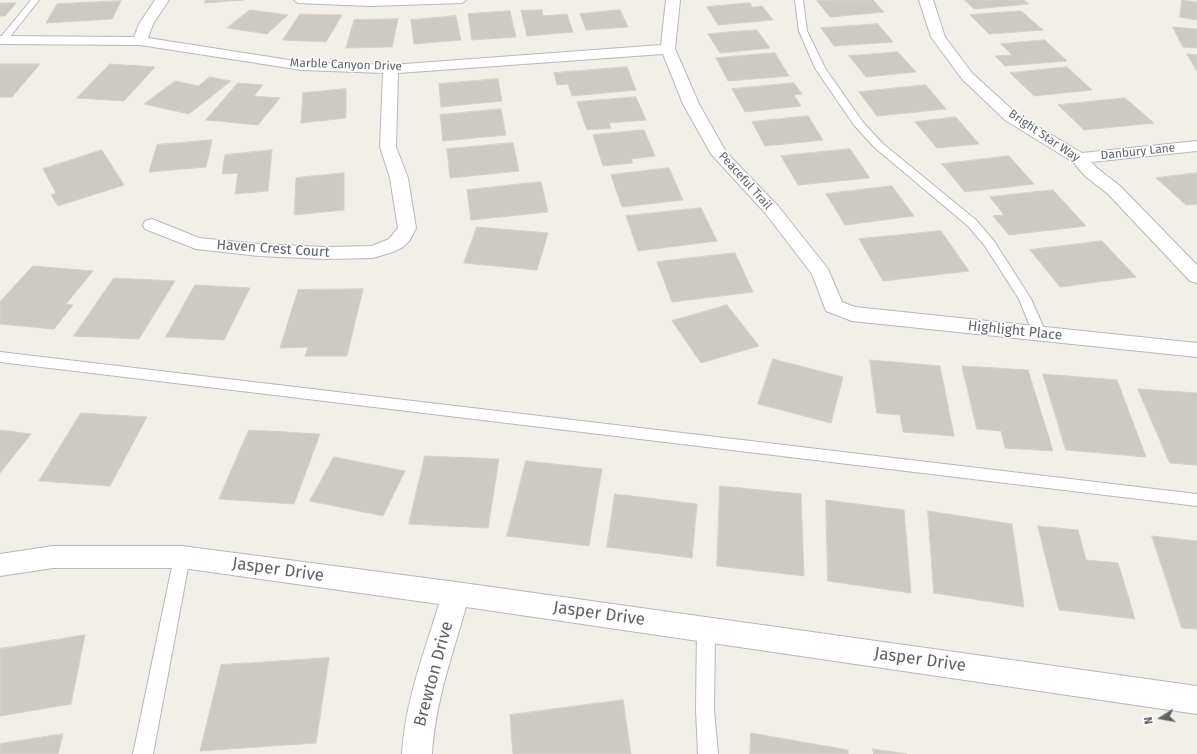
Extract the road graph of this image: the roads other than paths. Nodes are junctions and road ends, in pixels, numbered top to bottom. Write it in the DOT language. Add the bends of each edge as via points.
graph roads {
  1 [pos="35,0"];
  2 [pos="162,0"];
  3 [pos="298,0"];
  4 [pos="462,0"];
  5 [pos="673,0"];
  6 [pos="799,0"];
  7 [pos="926,0"];
  8 [pos="2,40"];
  9 [pos="140,41"];
  10 [pos="668,49"];
  11 [pos="391,69"];
  12 [pos="1197,146"];
  13 [pos="1079,158"];
  14 [pos="152,225"];
  15 [pos="1197,277"];
  16 [pos="834,306"];
  17 [pos="1038,333"];
  18 [pos="1197,350"];
  19 [pos="0,357"];
  20 [pos="1197,500"];
  21 [pos="182,557"];
  22 [pos="0,565"];
  23 [pos="456,594"];
  24 [pos="706,630"];
  25 [pos="1197,700"];
  26 [pos="143,754"];
  27 [pos="417,754"];
  28 [pos="708,754"];
  1 -- 8 [label="lane"];
  2 -- 9 [label="street" via="146,24"];
  3 -- 4 [label="lane" via="370,3"];
  5 -- 10 [label="street, Peaceful Trail"];
  6 -- 17 [label="lane" via="803,31 820,68 858,123 878,145 972,224 990,244 1026,299"];
  7 -- 13 [label="street, Bright Star Way" via="938,37 968,76 1011,117"];
  8 -- 9 [label="street, Marble Canyon Drive"];
  9 -- 11 [label="street, Marble Canyon Drive" via="302,66"];
  10 -- 11 [label="street, Marble Canyon Drive"];
  10 -- 16 [label="street, Peaceful Trail" via="691,104 719,154 772,210 821,273"];
  11 -- 14 [label="street, Haven Crest Court" via="388,147 399,178 407,228 404,236 396,243 367,252 259,250 196,242"];
  12 -- 13 [label="street, Danbury Lane"];
  13 -- 15 [label="street, Bright Star Way" via="1091,172 1114,190"];
  16 -- 17 [label="street, Highlight Place" via="852,314"];
  17 -- 18 [label="street, Highlight Place"];
  19 -- 20 [label="lane"];
  21 -- 22 [label="street, Jasper Drive" via="53,557"];
  21 -- 23 [label="street, Jasper Drive"];
  21 -- 26 [label="lane"];
  23 -- 24 [label="street, Jasper Drive"];
  23 -- 27 [label="street, Brewton Drive" via="424,701"];
  24 -- 25 [label="street, Jasper Drive"];
  24 -- 28 [label="lane" via="705,710"];
}
